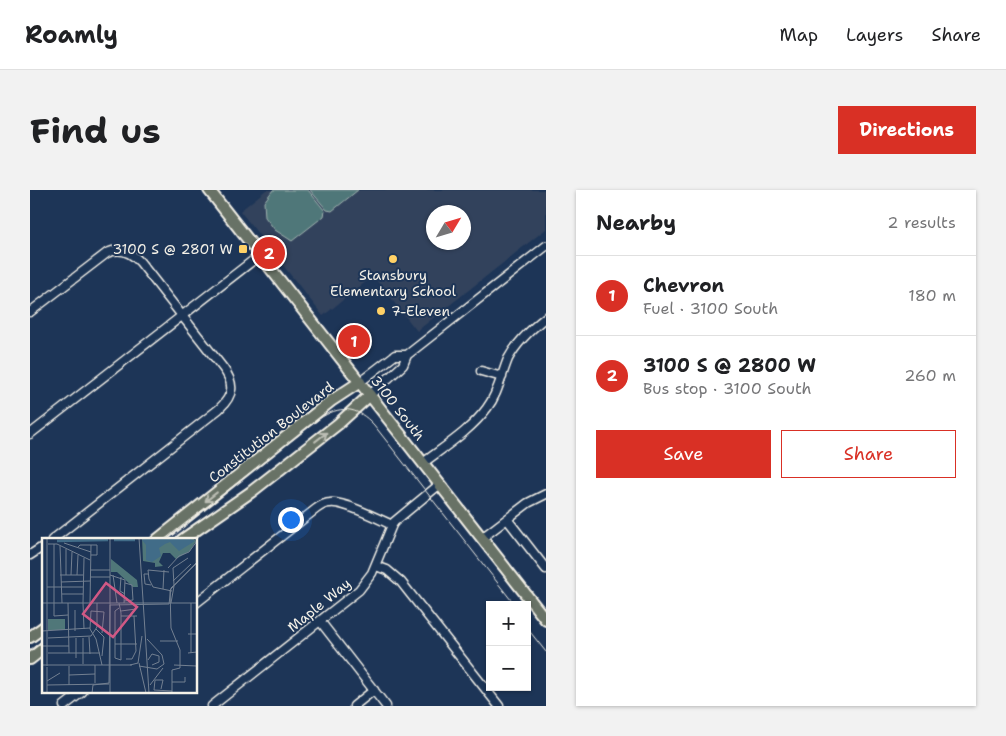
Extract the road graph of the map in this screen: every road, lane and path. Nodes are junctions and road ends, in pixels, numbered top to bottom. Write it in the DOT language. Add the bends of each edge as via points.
graph roads {
  1 [pos="209,190"];
  2 [pos="546,246"];
  3 [pos="260,255"];
  4 [pos="30,312"];
  5 [pos="182,316"];
  6 [pos="546,317"];
  7 [pos="407,355"];
  8 [pos="481,371"];
  9 [pos="502,377"];
  10 [pos="360,382"];
  11 [pos="370,395"];
  12 [pos="30,434"];
  13 [pos="423,463"];
  14 [pos="440,484"];
  15 [pos="546,494"];
  16 [pos="506,519"];
  17 [pos="392,525"];
  18 [pos="55,538"];
  19 [pos="159,538"];
  20 [pos="185,538"];
  21 [pos="482,538"];
  22 [pos="42,547"];
  23 [pos="30,555"];
  24 [pos="376,566"];
  25 [pos="546,569"];
  26 [pos="198,601"];
  27 [pos="546,620"];
  28 [pos="320,622"];
  29 [pos="42,628"];
  30 [pos="30,637"];
  31 [pos="42,649"];
  32 [pos="30,658"];
  33 [pos="374,690"];
  34 [pos="81,693"];
  35 [pos="64,706"];
  36 [pos="212,706"];
  37 [pos="354,706"];
  38 [pos="386,706"];
  39 [pos="498,706"];
  1 -- 3 [label="main road, 3100 South"];
  2 -- 7 [label="street, Constitution Boulevard"];
  3 -- 5 [label="street"];
  3 -- 10 [label="main road, 3100 South"];
  4 -- 5 [label="street" via="103,256 120,250 136,257"];
  5 -- 12 [label="street"];
  5 -- 18 [label="street" via="226,372 231,394 219,409"];
  6 -- 9 [label="street" via="517,345"];
  7 -- 10 [label="street, Constitution Boulevard" via="395,355"];
  7 -- 11 [label="street, Constitution Boulevard" via="403,365"];
  8 -- 9 [label="street"];
  9 -- 13 [label="street" via="493,400 478,420"];
  10 -- 11 [label="main road, 3100 South"];
  10 -- 19 [label="main road, Constitution Boulevard, one-way" via="331,401"];
  11 -- 13 [label="main road, 3100 South"];
  20 -- 11 [label="main road, Constitution Boulevard, one-way" via="251,492"];
  13 -- 14 [label="main road, 3100 South"];
  14 -- 17 [label="street, Maple Way"];
  14 -- 21 [label="main road, 3100 South"];
  15 -- 16 [label="street"];
  16 -- 21 [label="street"];
  16 -- 25 [label="street"];
  17 -- 24 [label="street, Maple Way"];
  17 -- 26 [label="street" via="342,504 324,504"];
  21 -- 27 [label="main road, 3100 South"];
  22 -- 23 [label="street"];
  24 -- 28 [label="street, Maple Way" via="364,585"];
  24 -- 39 [label="street" via="388,570 401,582"];
  28 -- 33 [label="street"];
  28 -- 36 [label="street, Maple Way"];
  29 -- 30 [label="main road"];
  31 -- 32 [label="main road"];
  33 -- 37 [label="street"];
  33 -- 38 [label="street"];
  34 -- 35 [label="street"];
}
